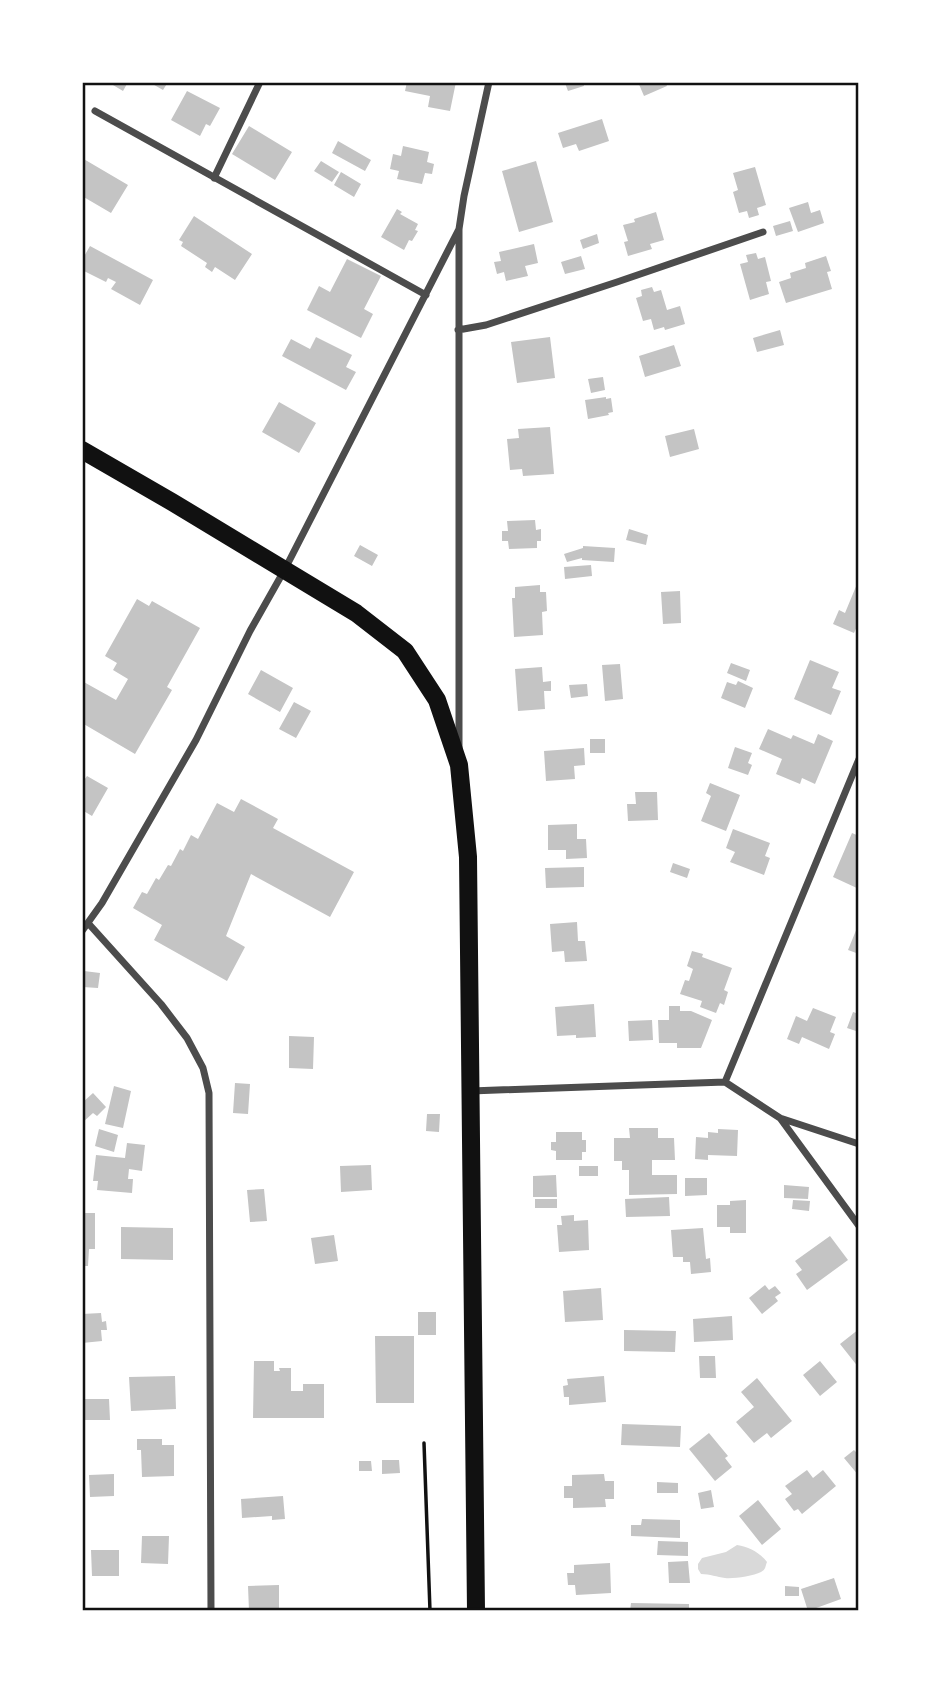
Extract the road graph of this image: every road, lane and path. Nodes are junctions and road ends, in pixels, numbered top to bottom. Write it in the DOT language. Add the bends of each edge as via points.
graph roads {
  1 [pos="260,82"];
  2 [pos="489,82"];
  3 [pos="94,111"];
  4 [pos="214,178"];
  5 [pos="459,229"];
  6 [pos="763,232"];
  7 [pos="426,295"];
  8 [pos="458,330"];
  9 [pos="82,450"];
  10 [pos="285,569"];
  11 [pos="859,759"];
  12 [pos="459,765"];
  13 [pos="88,923"];
  14 [pos="82,930"];
  15 [pos="725,1082"];
  16 [pos="470,1091"];
  17 [pos="780,1118"];
  18 [pos="859,1144"];
  19 [pos="859,1226"];
  20 [pos="424,1443"];
  21 [pos="211,1611"];
  22 [pos="430,1611"];
  23 [pos="476,1611"];
  1 -- 4 [label="street"];
  2 -- 5 [label="street"];
  3 -- 4 [label="street"];
  4 -- 7 [label="street"];
  5 -- 7 [label="street"];
  5 -- 8 [label="street"];
  6 -- 8 [label="street" via="486,325"];
  7 -- 10 [label="street"];
  8 -- 12 [label="street"];
  9 -- 10 [label="main road"];
  10 -- 12 [label="main road" via="356,613 405,651 437,700"];
  10 -- 13 [label="street" via="196,740"];
  11 -- 15 [label="street"];
  12 -- 16 [label="main road" via="468,857"];
  13 -- 14 [label="street"];
  13 -- 21 [label="street" via="187,1038 209,1093"];
  15 -- 16 [label="street"];
  15 -- 17 [label="street"];
  16 -- 23 [label="main road"];
  17 -- 18 [label="street"];
  17 -- 19 [label="street"];
  20 -- 22 [label="path"];
}
